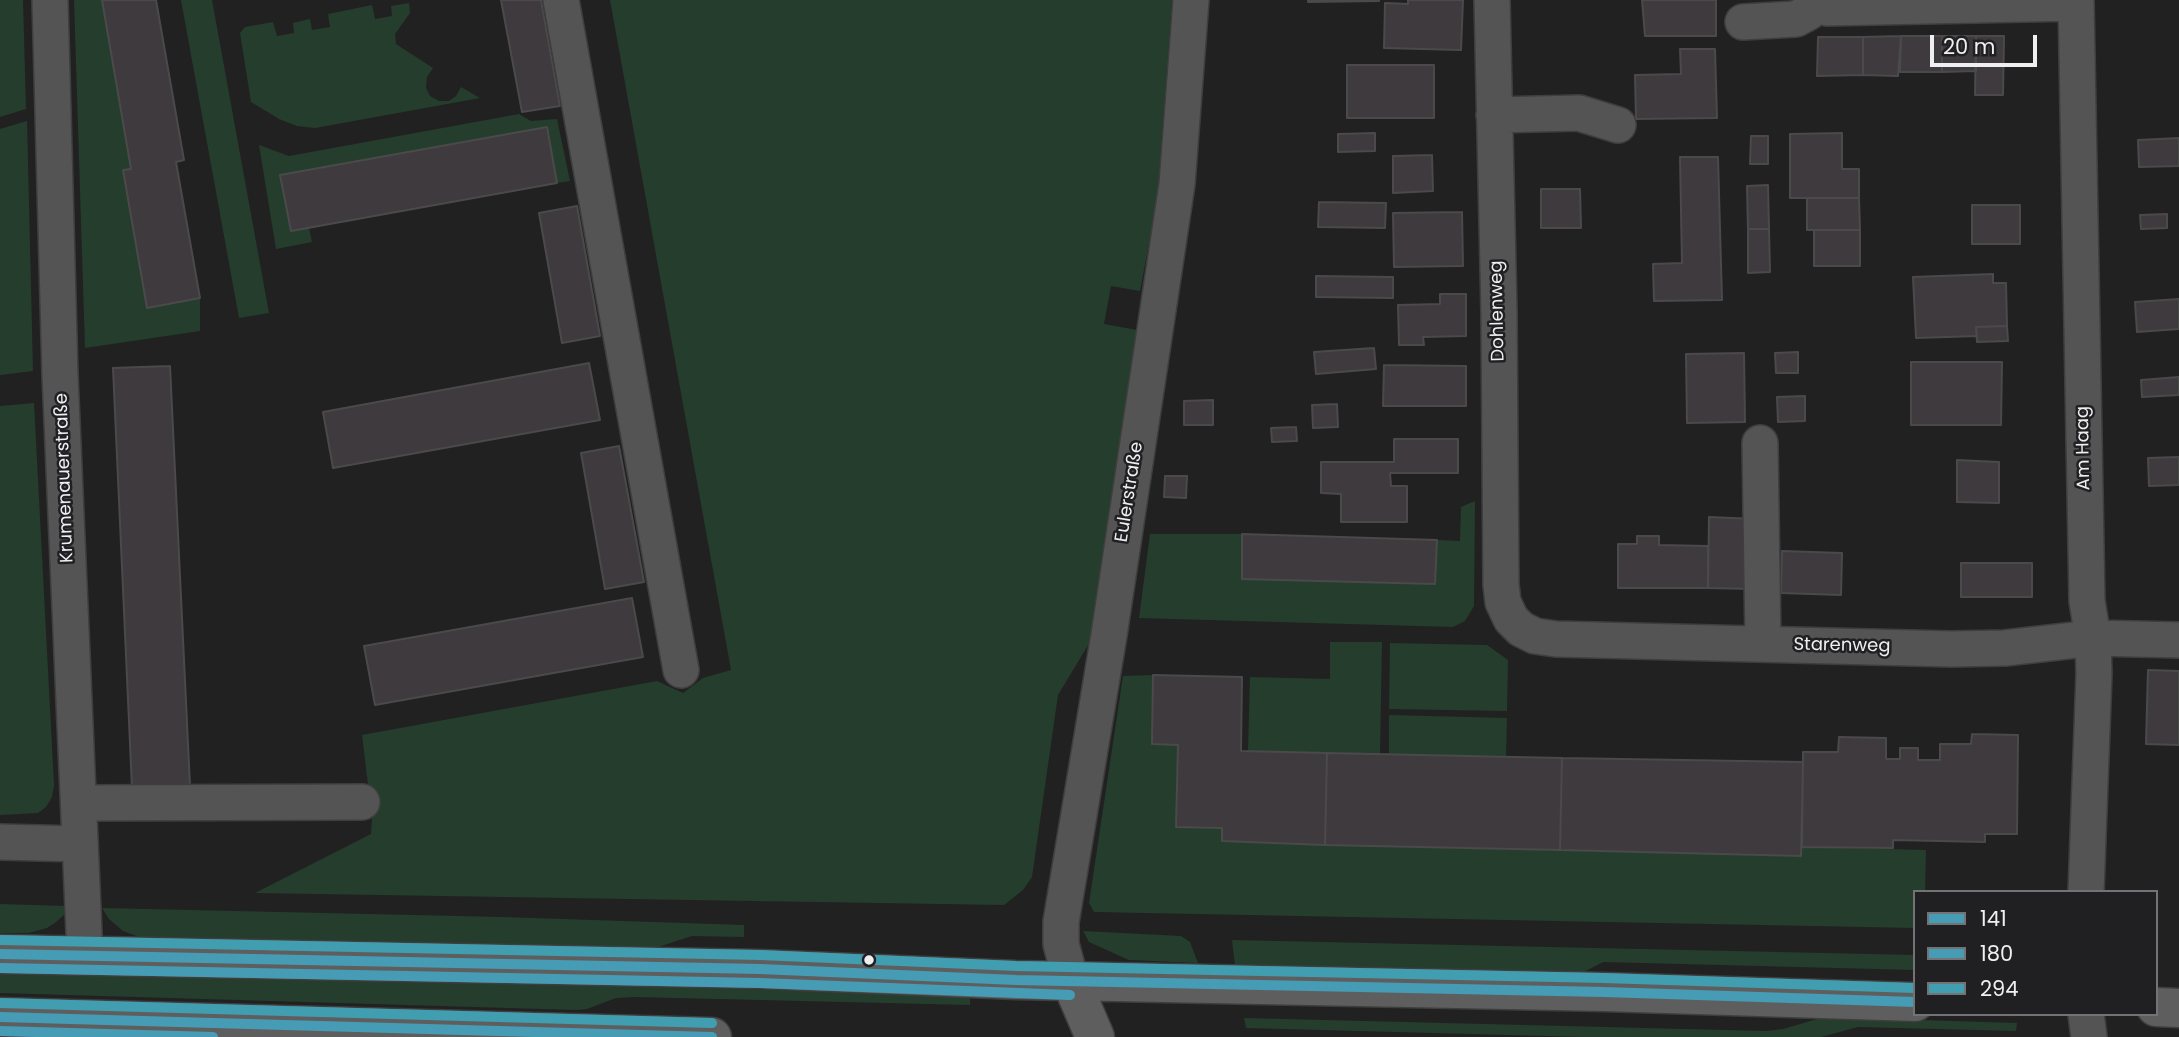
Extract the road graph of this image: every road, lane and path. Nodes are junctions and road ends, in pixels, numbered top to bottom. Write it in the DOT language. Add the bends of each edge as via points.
graph roads {
  1 [pos="50,0"];
  2 [pos="561,0"];
  3 [pos="1191,0"];
  4 [pos="1492,0"];
  5 [pos="1817,0"];
  6 [pos="2076,1"];
  7 [pos="1743,22"];
  8 [pos="1494,115"];
  9 [pos="1618,125"];
  10 [pos="1760,443"];
  11 [pos="1511,619"];
  12 [pos="2094,638"];
  13 [pos="2179,640"];
  14 [pos="1763,644"];
  15 [pos="681,670"];
  16 [pos="362,802"];
  17 [pos="79,803"];
  18 [pos="0,842"];
  19 [pos="80,844"];
  20 [pos="2086,890"];
  21 [pos="0,954"];
  22 [pos="85,956"];
  23 [pos="1071,981"];
  24 [pos="1913,1002"];
  25 [pos="2158,1007"];
  26 [pos="2179,1007"];
  27 [pos="2086,1016"];
  28 [pos="0,1017"];
  29 [pos="712,1037"];
  30 [pos="1095,1037"];
  31 [pos="2089,1037"];
  1 -- 17 [label="street, Krumenauerstraße"];
  2 -- 15 [label="street"];
  3 -- 23 [label="street, Eulerstraße" via="1175,197 1061,922 1061,944"];
  4 -- 8 [label="street, Dohlenweg"];
  5 -- 6 [label="street" via="1826,8"];
  5 -- 7 [label="street" via="1809,12 1796,19"];
  6 -- 12 [label="street, Am Haag" via="2087,601"];
  8 -- 9 [label="street" via="1579,113"];
  8 -- 11 [label="street, Dohlenweg" via="1501,585"];
  10 -- 14 [label="street"];
  11 -- 14 [label="street, Starenweg" via="1535,636 1556,639"];
  12 -- 13 [label="street, Starenweg"];
  12 -- 14 [label="street, Starenweg" via="1978,649"];
  12 -- 20 [label="street, Am Haag"];
  16 -- 17 [label="street"];
  17 -- 19 [label="street, Krumenauerstraße"];
  18 -- 19 [label="street"];
  19 -- 22 [label="street, Krumenauerstraße"];
  21 -- 22 [label="main road"];
  22 -- 23 [label="main road" via="747,969"];
  23 -- 24 [label="main road"];
  23 -- 30 [label="main road"];
  25 -- 26 [label="main road"];
  27 -- 31 [label="street"];
  28 -- 29 [label="main road"];
}
